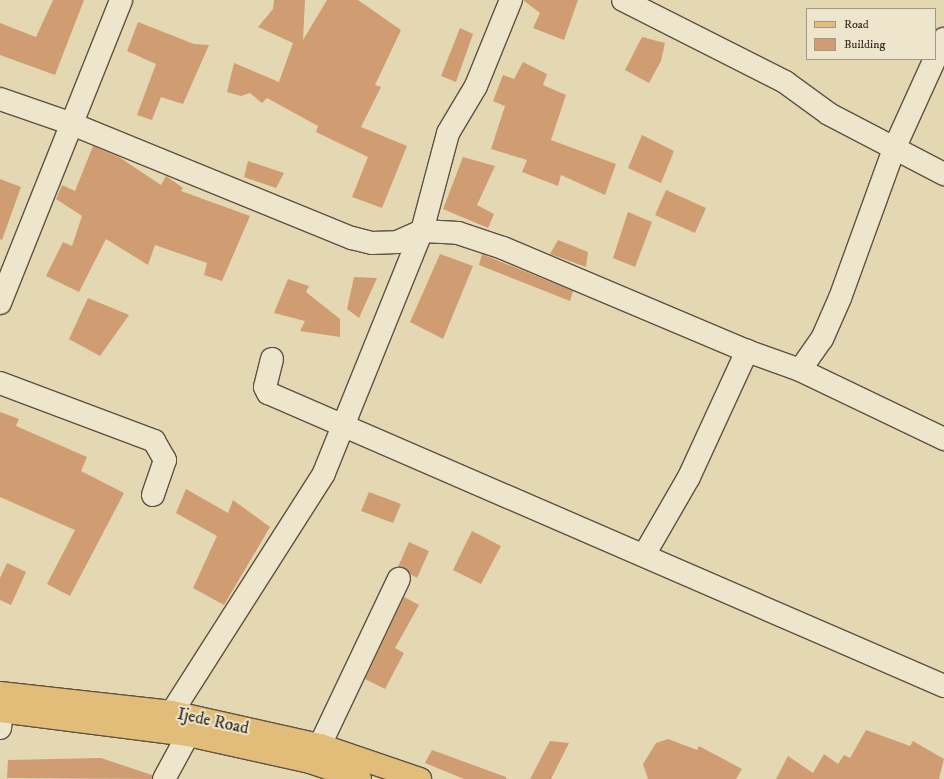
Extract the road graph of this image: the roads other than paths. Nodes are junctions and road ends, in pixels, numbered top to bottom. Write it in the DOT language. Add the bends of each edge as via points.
graph roads {
  1 [pos="121,0"];
  2 [pos="511,0"];
  3 [pos="623,0"];
  4 [pos="944,39"];
  5 [pos="936,57"];
  6 [pos="934,60"];
  7 [pos="0,99"];
  8 [pos="72,124"];
  9 [pos="894,149"];
  10 [pos="944,174"];
  11 [pos="422,231"];
  12 [pos="0,303"];
  13 [pos="747,351"];
  14 [pos="272,359"];
  15 [pos="800,370"];
  16 [pos="0,383"];
  17 [pos="345,425"];
  18 [pos="944,439"];
  19 [pos="153,495"];
  20 [pos="644,555"];
  21 [pos="399,580"];
  22 [pos="944,686"];
  23 [pos="1,711"];
  24 [pos="172,712"];
  25 [pos="188,735"];
  26 [pos="320,745"];
  27 [pos="164,779"];
  28 [pos="360,779"];
  29 [pos="420,779"];
  1 -- 8 [label="street"];
  2 -- 11 [label="street" via="476,86 448,132"];
  3 -- 9 [label="street" via="785,82 829,114"];
  4 -- 5 [label="street"];
  6 -- 9 [label="street"];
  7 -- 8 [label="street"];
  8 -- 11 [label="street" via="352,238 372,243 397,242"];
  8 -- 12 [label="street"];
  9 -- 10 [label="street"];
  9 -- 15 [label="street" via="840,298 822,339"];
  11 -- 13 [label="street" via="458,233 503,248"];
  11 -- 17 [label="street"];
  13 -- 15 [label="street"];
  13 -- 20 [label="street" via="690,477"];
  14 -- 17 [label="street" via="265,387 268,393"];
  15 -- 18 [label="street"];
  16 -- 19 [label="street" via="154,441 165,460"];
  17 -- 20 [label="street"];
  17 -- 24 [label="street" via="324,473"];
  20 -- 22 [label="street"];
  21 -- 26 [label="street"];
  23 -- 24 [label="main road, Ijede Road"];
  23 -- 25 [label="main road, Ijede Road"];
  24 -- 26 [label="main road, Ijede Road"];
  25 -- 27 [label="street"];
  25 -- 28 [label="main road, Ijede Road" via="310,762"];
  26 -- 29 [label="main road, Ijede Road"];
}
